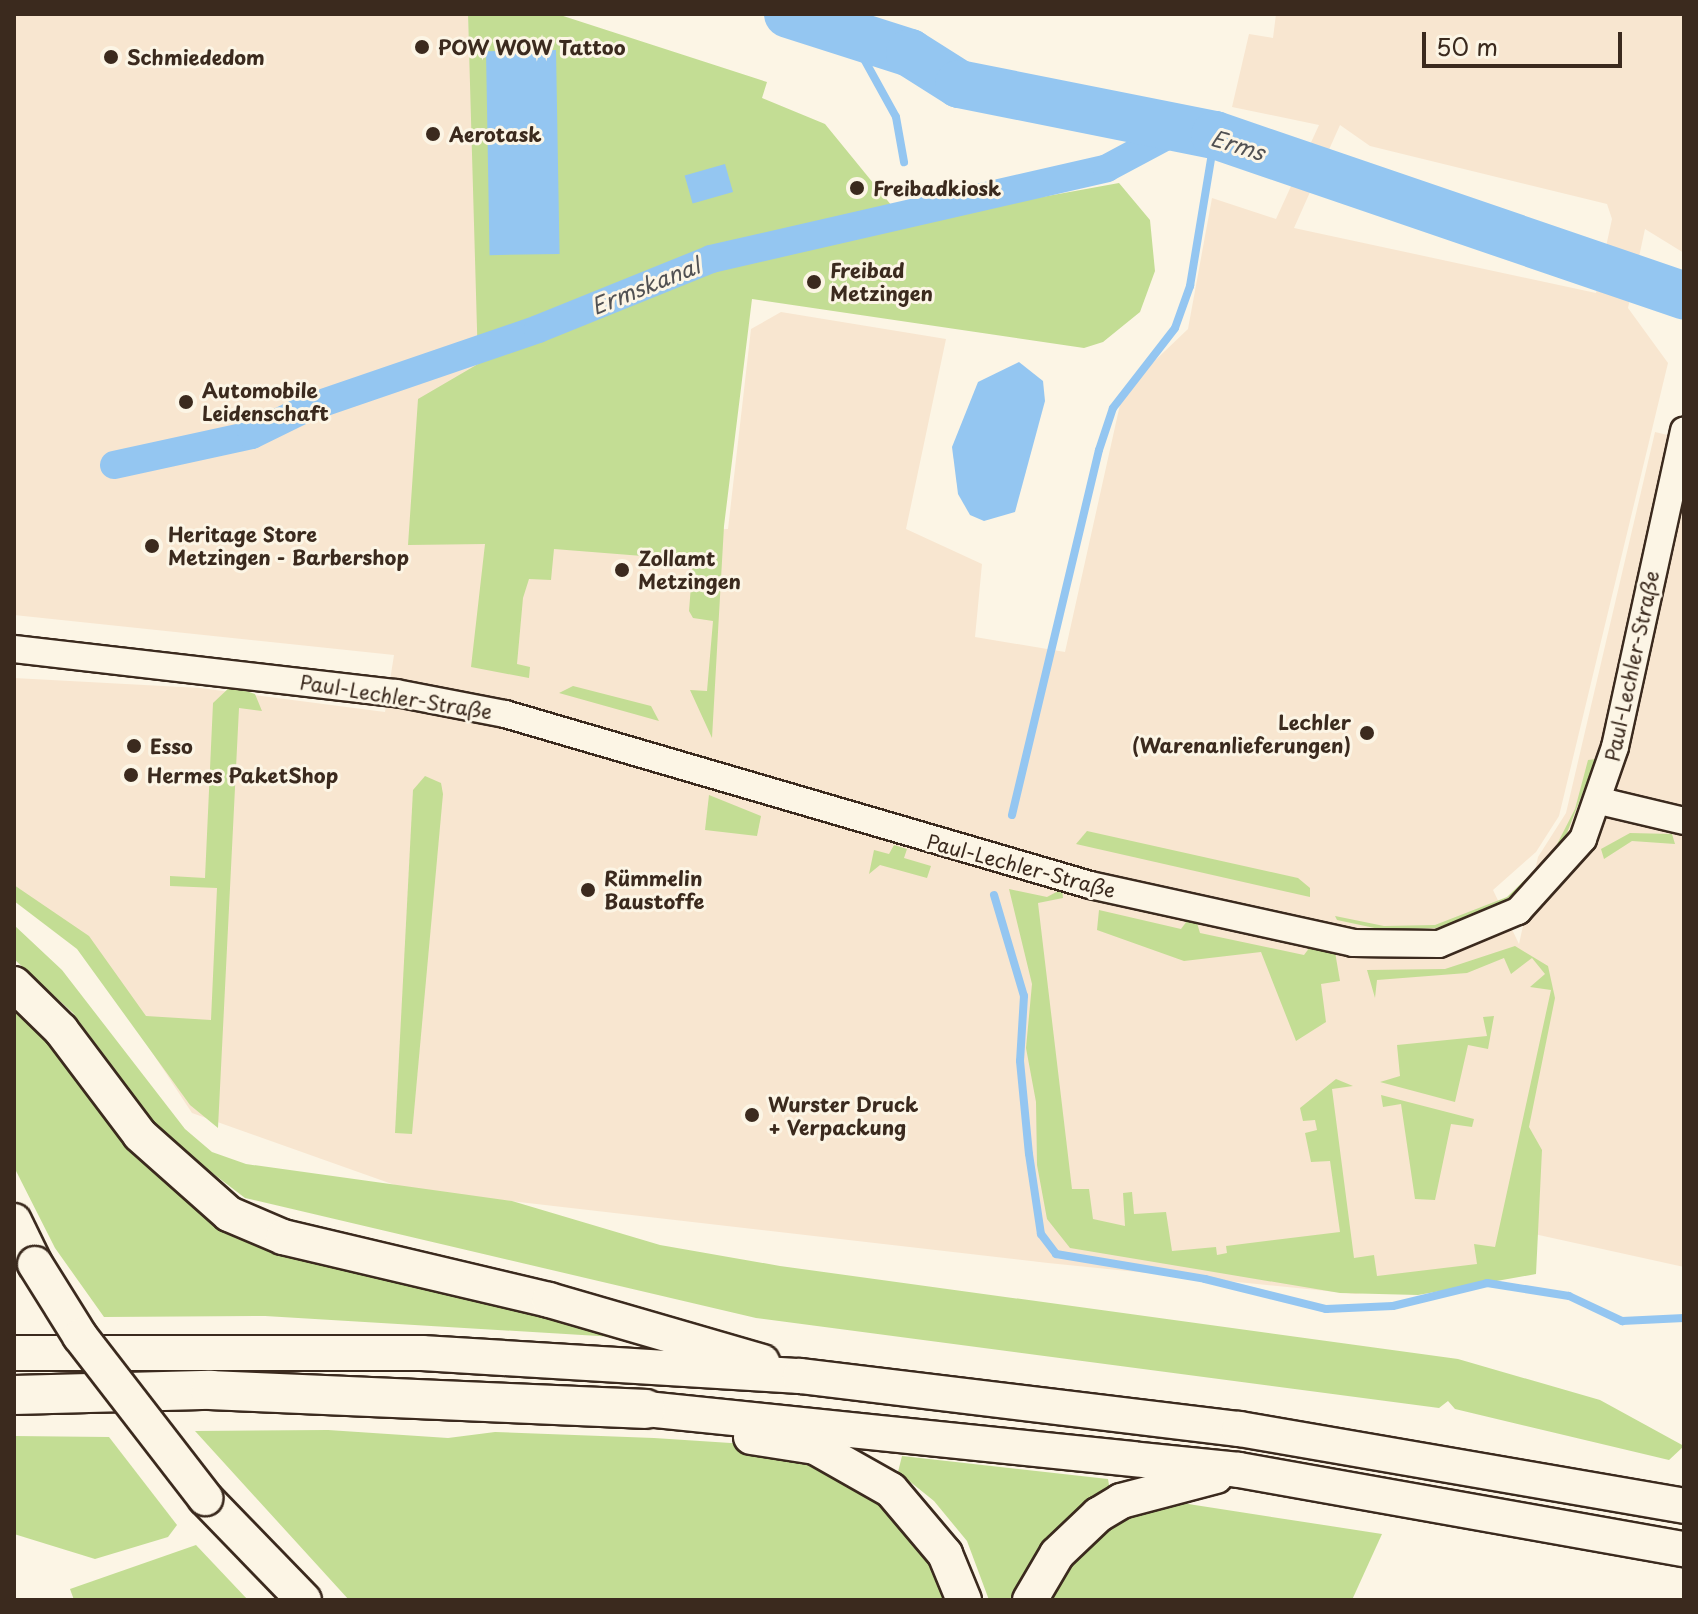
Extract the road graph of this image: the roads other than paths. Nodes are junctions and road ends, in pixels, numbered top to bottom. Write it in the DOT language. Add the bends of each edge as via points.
graph roads {
  1 [pos="1684,430"];
  2 [pos="14,649"];
  3 [pos="1600,801"];
  4 [pos="1684,821"];
  5 [pos="14,984"];
  6 [pos="14,1221"];
  7 [pos="14,1353"];
  8 [pos="800,1376"];
  9 [pos="14,1395"];
  10 [pos="646,1409"];
  11 [pos="1239,1470"];
  12 [pos="1684,1506"];
  13 [pos="1684,1549"];
  14 [pos="304,1600"];
  15 [pos="964,1600"];
  16 [pos="1030,1600"];
  1 -- 3 [label="street, Paul-Lechler-Straße"];
  2 -- 3 [label="street, Paul-Lechler-Straße" via="396,693 505,714 974,856 1353,943 1439,944 1495,925 1546,887 1583,839"];
  3 -- 4 [label="street"];
  5 -- 8 [label="main road" via="61,1030 140,1135 229,1214 283,1237 549,1300"];
  6 -- 14 [label="main road, bridge" via="80,1336 205,1498"];
  7 -- 8 [label="main road" via="422,1353"];
  8 -- 12 [label="main road" via="1239,1429"];
  9 -- 10 [label="highway" via="242,1390"];
  10 -- 11 [label="main road"];
  10 -- 15 [label="main road" via="746,1437 815,1447 865,1470 915,1512 945,1554"];
  11 -- 13 [label="main road"];
  11 -- 16 [label="main road" via="1161,1488 1098,1515 1057,1554"];
}
